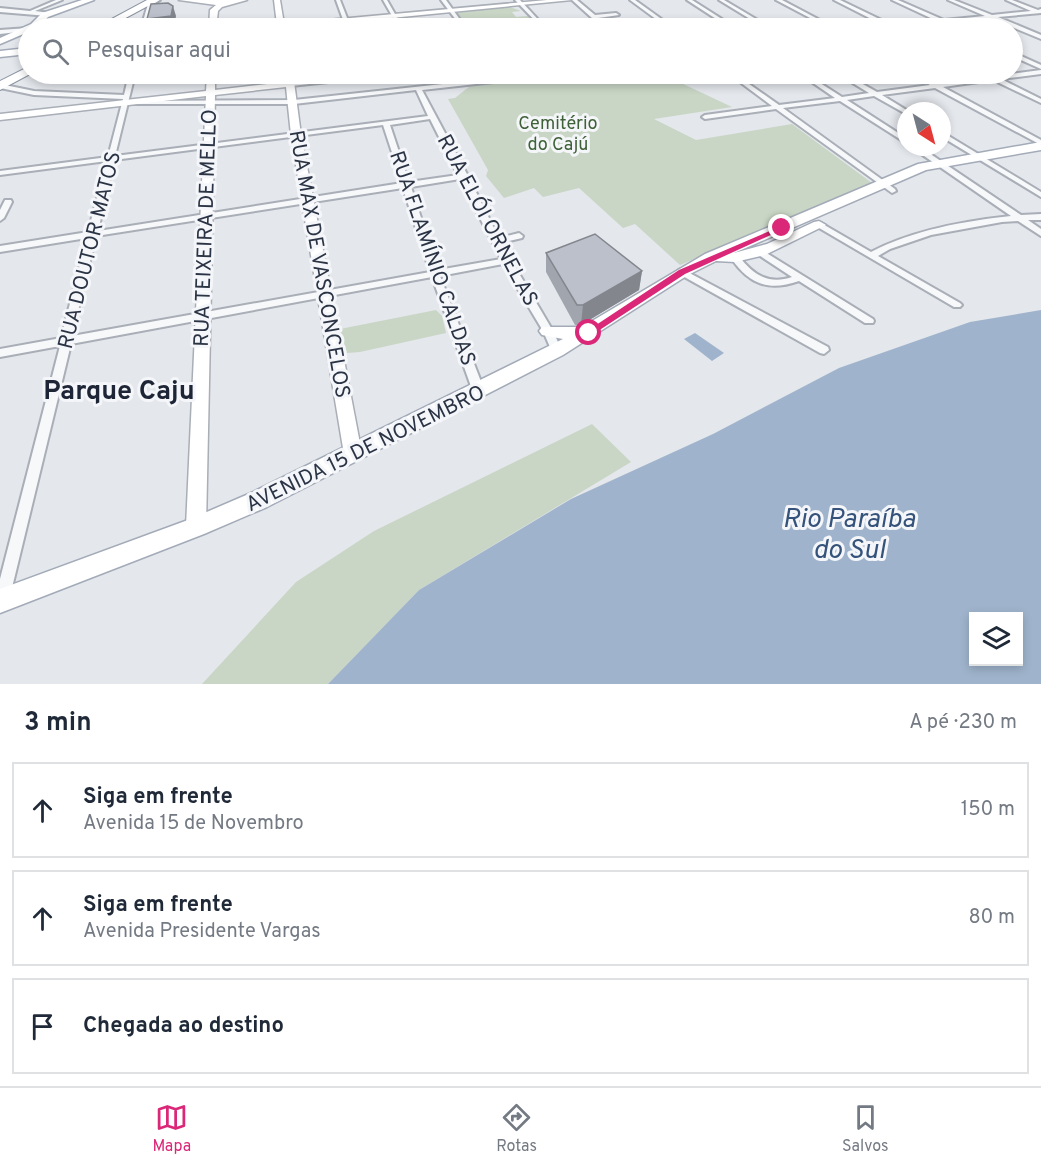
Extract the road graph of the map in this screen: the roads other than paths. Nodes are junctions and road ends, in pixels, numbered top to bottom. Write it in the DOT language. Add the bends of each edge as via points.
graph roads {
  1 [pos="60,0"];
  2 [pos="90,0"];
  3 [pos="97,0"];
  4 [pos="156,0"];
  5 [pos="182,0"];
  6 [pos="230,0"];
  7 [pos="244,0"];
  8 [pos="277,0"];
  9 [pos="338,0"];
  10 [pos="385,0"];
  11 [pos="443,0"];
  12 [pos="569,0"];
  13 [pos="574,0"];
  14 [pos="632,0"];
  15 [pos="689,0"];
  16 [pos="721,0"];
  17 [pos="778,0"];
  18 [pos="836,0"];
  19 [pos="894,0"];
  20 [pos="950,0"];
  21 [pos="1008,0"];
  22 [pos="519,2"];
  23 [pos="217,5"];
  24 [pos="134,10"];
  25 [pos="147,10"];
  26 [pos="451,11"];
  27 [pos="0,12"];
  28 [pos="1040,12"];
  29 [pos="29,13"];
  30 [pos="616,15"];
  31 [pos="22,16"];
  32 [pos="44,16"];
  33 [pos="61,16"];
  34 [pos="394,17"];
  35 [pos="593,17"];
  36 [pos="990,17"];
  37 [pos="57,18"];
  38 [pos="119,18"];
  39 [pos="145,18"];
  40 [pos="214,18"];
  41 [pos="280,18"];
  42 [pos="344,18"];
  43 [pos="388,18"];
  44 [pos="456,18"];
  45 [pos="534,18"];
  46 [pos="657,18"];
  47 [pos="717,18"];
  48 [pos="751,18"];
  49 [pos="813,18"];
  50 [pos="873,18"];
  51 [pos="933,18"];
  52 [pos="984,18"];
  53 [pos="1008,18"];
  54 [pos="18,31"];
  55 [pos="1023,31"];
  56 [pos="0,32"];
  57 [pos="18,36"];
  58 [pos="1041,38"];
  59 [pos="0,44"];
  60 [pos="18,52"];
  61 [pos="0,54"];
  62 [pos="1023,59"];
  63 [pos="1041,67"];
  64 [pos="1041,72"];
  65 [pos="1023,74"];
  66 [pos="18,76"];
  67 [pos="129,84"];
  68 [pos="211,84"];
  69 [pos="269,84"];
  70 [pos="291,84"];
  71 [pos="371,84"];
  72 [pos="423,84"];
  73 [pos="461,84"];
  74 [pos="746,84"];
  75 [pos="819,84"];
  76 [pos="858,84"];
  77 [pos="932,84"];
  78 [pos="950,84"];
  79 [pos="1006,84"];
  80 [pos="1,86"];
  81 [pos="936,86"];
  82 [pos="418,89"];
  83 [pos="373,92"];
  84 [pos="875,94"];
  85 [pos="210,98"];
  86 [pos="842,99"];
  87 [pos="125,101"];
  88 [pos="1041,101"];
  89 [pos="294,102"];
  90 [pos="778,107"];
  91 [pos="897,107"];
  92 [pos="0,117"];
  93 [pos="433,117"];
  94 [pos="705,117"];
  95 [pos="386,123"];
  96 [pos="296,135"];
  97 [pos="897,135"];
  98 [pos="951,139"];
  99 [pos="1041,145"];
  100 [pos="210,146"];
  101 [pos="1041,154"];
  102 [pos="928,156"];
  103 [pos="111,160"];
  104 [pos="985,160"];
  105 [pos="944,167"];
  106 [pos="0,173"];
  107 [pos="464,176"];
  108 [pos="408,185"];
  109 [pos="887,187"];
  110 [pos="1041,195"];
  111 [pos="309,200"];
  112 [pos="8,202"];
  113 [pos="206,217"];
  114 [pos="1018,217"];
  115 [pos="1041,217"];
  116 [pos="0,218"];
  117 [pos="818,225"];
  118 [pos="782,228"];
  119 [pos="1041,233"];
  120 [pos="93,235"];
  121 [pos="519,236"];
  122 [pos="496,241"];
  123 [pos="778,244"];
  124 [pos="755,247"];
  125 [pos="0,249"];
  126 [pos="872,255"];
  127 [pos="711,257"];
  128 [pos="740,258"];
  129 [pos="506,261"];
  130 [pos="682,272"];
  131 [pos="435,274"];
  132 [pos="800,277"];
  133 [pos="326,294"];
  134 [pos="957,305"];
  135 [pos="202,317"];
  136 [pos="869,321"];
  137 [pos="548,331"];
  138 [pos="589,333"];
  139 [pos="67,341"];
  140 [pos="824,350"];
  141 [pos="557,351"];
  142 [pos="0,353"];
  143 [pos="480,392"];
  144 [pos="353,454"];
  145 [pos="196,527"];
  146 [pos="1,601"];
  1 -- 29 [label="street"];
  2 -- 32 [label="main road"];
  3 -- 33 [label="main road"];
  4 -- 24 [label="highway"];
  4 -- 25 [label="street"];
  5 -- 23 [label="main road"];
  6 -- 23 [label="main road"];
  7 -- 23 [label="main road"];
  8 -- 41 [label="main road"];
  9 -- 42 [label="street"];
  10 -- 34 [label="street"];
  11 -- 26 [label="street"];
  12 -- 22 [label="main road"];
  13 -- 35 [label="street"];
  14 -- 46 [label="street"];
  15 -- 47 [label="street"];
  16 -- 48 [label="street"];
  17 -- 49 [label="street"];
  18 -- 50 [label="street"];
  19 -- 51 [label="street"];
  20 -- 36 [label="street"];
  21 -- 28 [label="street"];
  22 -- 26 [label="main road"];
  22 -- 45 [label="street"];
  23 -- 40 [label="main road"];
  24 -- 25 [label="highway"];
  24 -- 38 [label="highway"];
  25 -- 39 [label="street"];
  26 -- 34 [label="main road"];
  26 -- 44 [label="street"];
  27 -- 29 [label="street"];
  27 -- 31 [label="street"];
  28 -- 36 [label="street"];
  28 -- 53 [label="street"];
  29 -- 31 [label="street"];
  29 -- 32 [label="street"];
  30 -- 35 [label="street"];
  31 -- 32 [label="street"];
  32 -- 33 [label="main road"];
  33 -- 37 [label="main road"];
  34 -- 43 [label="main road"];
  36 -- 52 [label="street"];
  54 -- 56 [label="street"];
  55 -- 58 [label="street"];
  57 -- 59 [label="main road"];
  60 -- 61 [label="main road"];
  62 -- 63 [label="street"];
  64 -- 65 [label="street"];
  66 -- 80 [label="highway"];
  67 -- 87 [label="street, RUA DOUTOR MATOS"];
  68 -- 85 [label="main road, RUA TEIXEIRA DE MELLO"];
  69 -- 85 [label="main road"];
  70 -- 89 [label="main road, RUA MAX DE VASCONCELOS"];
  71 -- 83 [label="street"];
  72 -- 83 [label="street"];
  73 -- 82 [label="street"];
  74 -- 90 [label="street"];
  75 -- 86 [label="street"];
  76 -- 84 [label="street"];
  77 -- 81 [label="street"];
  78 -- 81 [label="street"];
  79 -- 88 [label="street"];
  80 -- 87 [label="street"];
  81 -- 84 [label="street"];
  81 -- 99 [label="street"];
  82 -- 83 [label="street"];
  82 -- 93 [label="street, RUA ELÓI ORNELAS"];
  83 -- 89 [label="street"];
  84 -- 86 [label="street"];
  84 -- 91 [label="street"];
  85 -- 87 [label="main road"];
  85 -- 89 [label="street"];
  85 -- 100 [label="main road, RUA TEIXEIRA DE MELLO"];
  86 -- 90 [label="street"];
  86 -- 97 [label="street"];
  87 -- 92 [label="main road"];
  87 -- 103 [label="street, RUA DOUTOR MATOS"];
  89 -- 96 [label="main road, RUA MAX DE VASCONCELOS"];
  90 -- 94 [label="street"];
  90 -- 109 [label="street"];
  93 -- 95 [label="street"];
  93 -- 107 [label="street, RUA ELÓI ORNELAS"];
  95 -- 96 [label="street"];
  95 -- 108 [label="street, RUA FLAMÍNIO CALDAS"];
  96 -- 100 [label="street"];
  96 -- 111 [label="main road, RUA MAX DE VASCONCELOS"];
  98 -- 104 [label="street"];
  99 -- 104 [label="main road"];
  100 -- 103 [label="street"];
  100 -- 113 [label="main road, RUA TEIXEIRA DE MELLO"];
  101 -- 104 [label="main road"];
  102 -- 105 [label="street"];
  103 -- 106 [label="street"];
  103 -- 120 [label="street, RUA DOUTOR MATOS"];
  104 -- 105 [label="main road"];
  104 -- 110 [label="street"];
  105 -- 109 [label="main road"];
  105 -- 114 [label="street"];
  107 -- 108 [label="street"];
  107 -- 122 [label="street, RUA ELÓI ORNELAS"];
  108 -- 111 [label="street"];
  108 -- 131 [label="street, RUA FLAMÍNIO CALDAS"];
  109 -- 117 [label="main road"];
  109 -- 118 [label="main road"];
  111 -- 113 [label="street"];
  111 -- 133 [label="main road, RUA MAX DE VASCONCELOS"];
  112 -- 116 [label="street"];
  113 -- 120 [label="street"];
  113 -- 135 [label="main road, RUA TEIXEIRA DE MELLO"];
  114 -- 115 [label="street"];
  114 -- 119 [label="street"];
  114 -- 126 [label="street" via="901,240"];
  117 -- 123 [label="main road"];
  117 -- 126 [label="street"];
  118 -- 123 [label="main road" via="788,234"];
  118 -- 124 [label="main road"];
  120 -- 125 [label="street"];
  120 -- 139 [label="street, RUA DOUTOR MATOS"];
  121 -- 122 [label="street"];
  122 -- 129 [label="street, RUA ELÓI ORNELAS"];
  123 -- 124 [label="main road"];
  124 -- 127 [label="main road, AVENIDA 15 DE NOVEMBRO"];
  124 -- 128 [label="main road" via="743,251"];
  124 -- 132 [label="street"];
  126 -- 134 [label="street"];
  127 -- 128 [label="main road"];
  127 -- 130 [label="main road, AVENIDA 15 DE NOVEMBRO"];
  128 -- 132 [label="street" via="747,273 763,283 780,284"];
  129 -- 131 [label="street"];
  129 -- 137 [label="street, RUA ELÓI ORNELAS"];
  130 -- 138 [label="main road, AVENIDA 15 DE NOVEMBRO"];
  130 -- 140 [label="street"];
  131 -- 133 [label="street"];
  131 -- 143 [label="street, RUA FLAMÍNIO CALDAS"];
  132 -- 136 [label="street"];
  133 -- 135 [label="street"];
  133 -- 144 [label="main road, RUA MAX DE VASCONCELOS"];
  135 -- 139 [label="street"];
  135 -- 145 [label="main road, RUA TEIXEIRA DE MELLO"];
  137 -- 138 [label="main road"];
  137 -- 141 [label="street, RUA ELÓI ORNELAS"];
  138 -- 141 [label="main road, AVENIDA 15 DE NOVEMBRO"];
  139 -- 142 [label="street"];
  139 -- 146 [label="street, RUA DOUTOR MATOS"];
  141 -- 143 [label="main road, AVENIDA 15 DE NOVEMBRO"];
  143 -- 144 [label="main road, AVENIDA 15 DE NOVEMBRO"];
  144 -- 145 [label="main road, AVENIDA 15 DE NOVEMBRO"];
  145 -- 146 [label="main road, AVENIDA 15 DE NOVEMBRO"];
}
